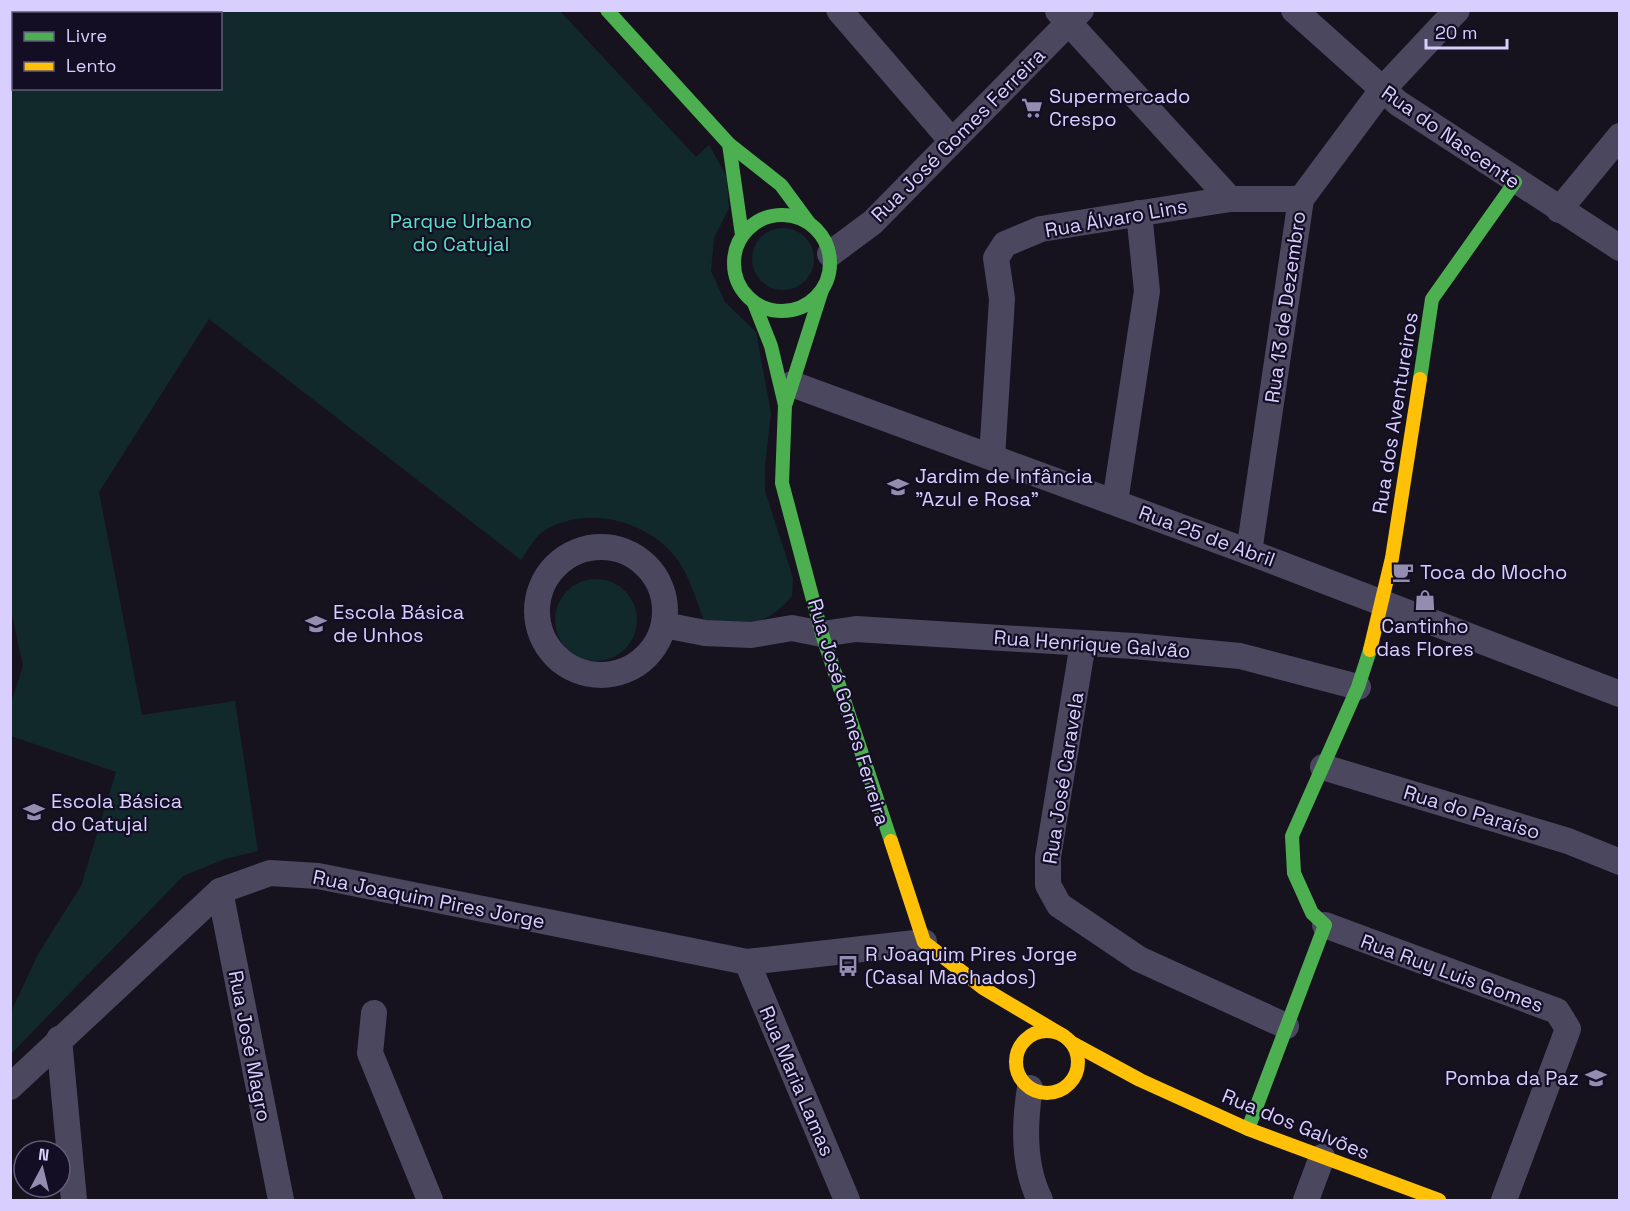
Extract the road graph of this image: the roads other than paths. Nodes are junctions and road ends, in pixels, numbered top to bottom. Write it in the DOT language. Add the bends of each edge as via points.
graph roads {
  1 [pos="607,10"];
  2 [pos="839,10"];
  3 [pos="1294,10"];
  4 [pos="1457,10"];
  5 [pos="1069,15"];
  6 [pos="1382,90"];
  7 [pos="1620,136"];
  8 [pos="951,140"];
  9 [pos="729,144"];
  10 [pos="1515,182"];
  11 [pos="1230,199"];
  12 [pos="1301,199"];
  13 [pos="1559,210"];
  14 [pos="1139,213"];
  15 [pos="810,223"];
  16 [pos="742,235"];
  17 [pos="1620,248"];
  18 [pos="830,254"];
  19 [pos="822,290"];
  20 [pos="754,303"];
  21 [pos="788,394"];
  22 [pos="992,457"];
  23 [pos="1115,502"];
  24 [pos="1249,552"];
  25 [pos="1381,602"];
  26 [pos="664,625"];
  27 [pos="822,634"];
  28 [pos="1083,643"];
  29 [pos="1358,687"];
  30 [pos="1620,694"];
  31 [pos="1323,767"];
  32 [pos="1620,862"];
  33 [pos="220,891"];
  34 [pos="1325,925"];
  35 [pos="924,942"];
  36 [pos="747,962"];
  37 [pos="983,988"];
  38 [pos="374,1013"];
  39 [pos="1000,1018"];
  40 [pos="1286,1026"];
  41 [pos="1057,1032"];
  42 [pos="59,1039"];
  43 [pos="1072,1043"];
  44 [pos="1107,1079"];
  45 [pos="1140,1080"];
  46 [pos="10,1087"];
  47 [pos="1030,1088"];
  48 [pos="1248,1129"];
  49 [pos="1322,1157"];
  50 [pos="74,1200"];
  51 [pos="280,1200"];
  52 [pos="430,1200"];
  53 [pos="847,1200"];
  54 [pos="1040,1200"];
  55 [pos="1306,1200"];
  56 [pos="1439,1200"];
  57 [pos="1504,1200"];
  1 -- 9 [label="street"];
  2 -- 8 [label="street"];
  3 -- 6 [label="street, Rua do Nascente"];
  4 -- 6 [label="street, Rua 13 de Dezembro"];
  5 -- 8 [label="street, Rua José Gomes Ferreira"];
  5 -- 11 [label="street"];
  6 -- 10 [label="street, Rua do Nascente"];
  6 -- 12 [label="street, Rua 13 de Dezembro"];
  7 -- 13 [label="street"];
  8 -- 18 [label="street, Rua José Gomes Ferreira" via="873,222"];
  9 -- 15 [label="street" via="781,185"];
  9 -- 16 [label="street"];
  10 -- 13 [label="street, Rua do Nascente"];
  10 -- 25 [label="street, Rua dos Aventureiros" via="1432,299 1392,558"];
  11 -- 12 [label="street, Rua Álvaro Lins"];
  11 -- 14 [label="street, Rua Álvaro Lins"];
  12 -- 24 [label="street, Rua 13 de Dezembro"];
  13 -- 17 [label="street, Rua do Nascente"];
  14 -- 22 [label="street, Rua Álvaro Lins" via="1041,229 1005,244 996,258 1002,299"];
  14 -- 23 [label="street" via="1147,291"];
  15 -- 16 [label="street" via="781,214 766,217"];
  15 -- 18 [label="street"];
  16 -- 20 [label="street" via="733,264 736,279"];
  18 -- 19 [label="street" via="829,273"];
  19 -- 20 [label="street" via="812,301 783,311"];
  19 -- 21 [label="street, Rua José Gomes Ferreira"];
  20 -- 21 [label="street, Rua José Gomes Ferreira"];
  21 -- 22 [label="street, Rua 25 de Abril"];
  21 -- 27 [label="street, Rua José Gomes Ferreira" via="782,483"];
  22 -- 23 [label="street, Rua 25 de Abril"];
  23 -- 24 [label="street, Rua 25 de Abril"];
  24 -- 25 [label="street, Rua 25 de Abril"];
  25 -- 29 [label="street, Rua dos Aventureiros"];
  25 -- 30 [label="street, Rua 25 de Abril"];
  26 -- 26 [label="street" via="665,604 659,584 647,566 630,554 610,548 589,548 569,555 552,569 541,587 536,607 539,629 555,656 582,673 603,676 624,672 642,661 656,645"];
  26 -- 27 [label="street" via="705,633 752,635 792,628"];
  27 -- 28 [label="street, Rua Henrique Galvão" via="856,628"];
  27 -- 35 [label="street, Rua José Gomes Ferreira"];
  28 -- 29 [label="street, Rua Henrique Galvão" via="1240,656"];
  28 -- 40 [label="street, Rua José Caravela" via="1048,857 1048,885 1059,905 1139,959"];
  29 -- 31 [label="street, Rua dos Aventureiros"];
  31 -- 32 [label="street, Rua do Paraíso" via="1568,841"];
  31 -- 34 [label="street, Rua dos Aventureiros" via="1292,836 1294,873 1312,913"];
  33 -- 36 [label="street, Rua Joaquim Pires Jorge" via="270,873 318,876"];
  33 -- 42 [label="street, Rua Joaquim Pires Jorge"];
  33 -- 51 [label="street, Rua José Magro"];
  34 -- 40 [label="street"];
  34 -- 57 [label="street, Rua Ruy Luis Gomes" via="1557,1011 1568,1029"];
  35 -- 36 [label="street, Rua Joaquim Pires Jorge"];
  35 -- 37 [label="street"];
  36 -- 53 [label="street, Rua Maria Lamas"];
  37 -- 39 [label="street"];
  37 -- 41 [label="street"];
  38 -- 52 [label="street" via="370,1053"];
  40 -- 48 [label="street"];
  41 -- 43 [label="street"];
  41 -- 47 [label="street" via="1048,1030 1015,1043 1016,1066"];
  42 -- 46 [label="street, Rua Joaquim Pires Jorge"];
  42 -- 50 [label="street"];
  43 -- 45 [label="street, Rua dos Galvões"];
  43 -- 47 [label="street" via="1078,1060 1078,1079 1048,1093"];
  44 -- 45 [label="street, Rua dos Galvões"];
  45 -- 48 [label="street, Rua dos Galvões"];
  47 -- 54 [label="street" via="1024,1125 1033,1186"];
  48 -- 49 [label="street, Rua dos Galvões"];
  49 -- 55 [label="street"];
  49 -- 56 [label="street, Rua dos Galvões"];
}
